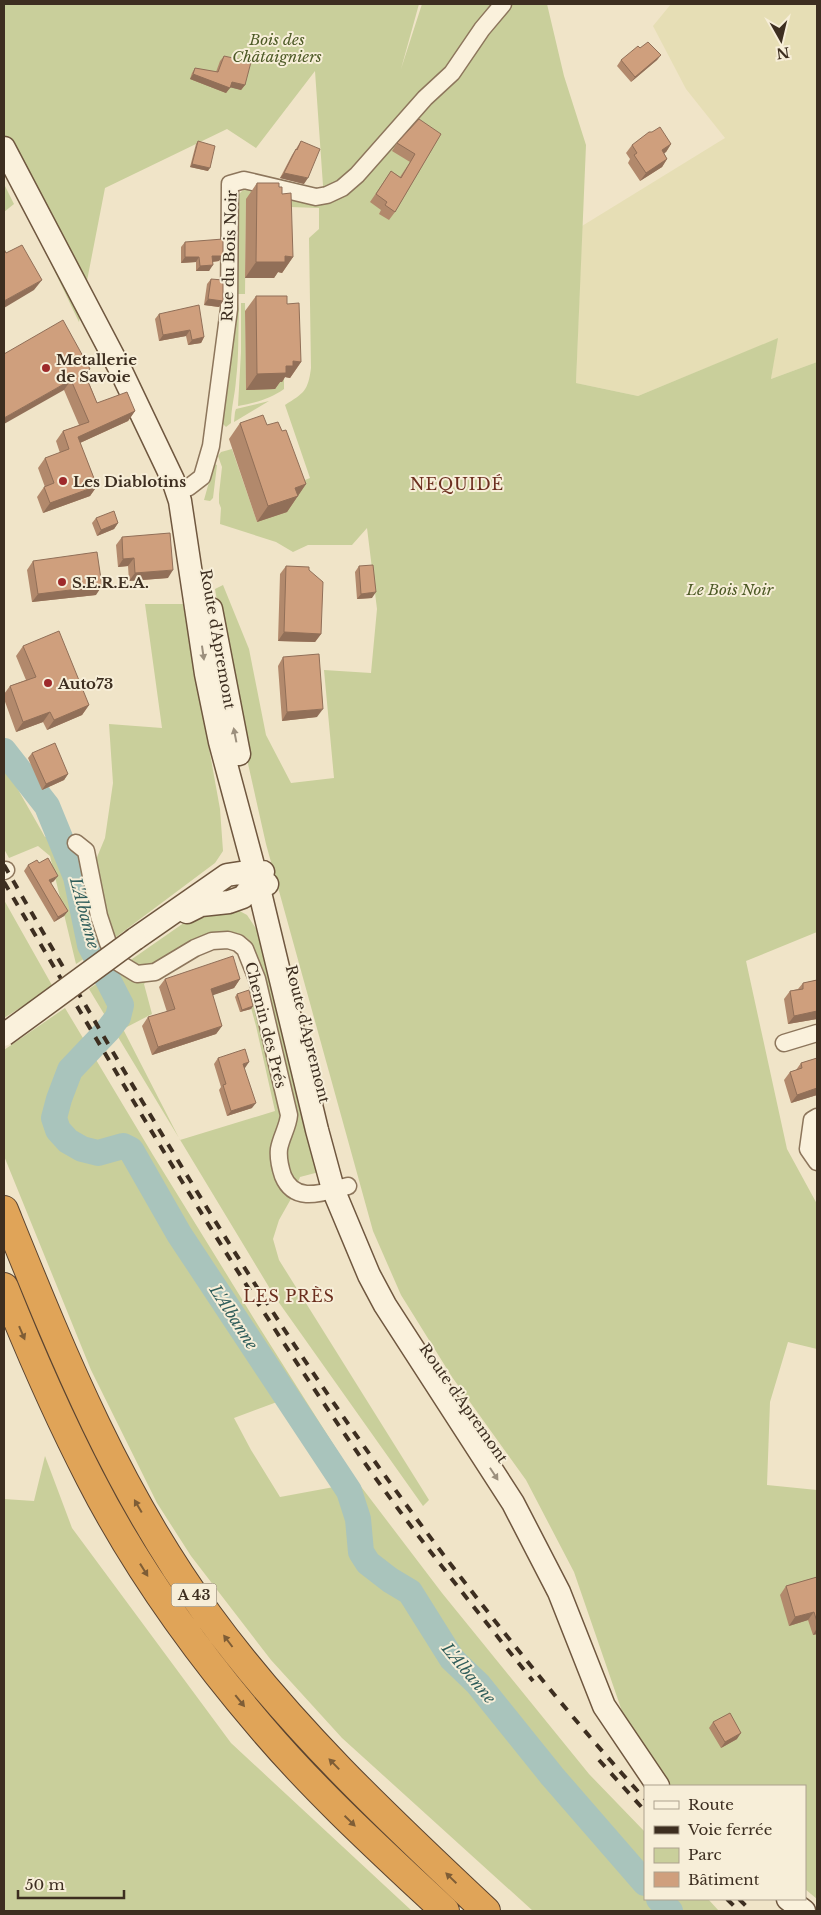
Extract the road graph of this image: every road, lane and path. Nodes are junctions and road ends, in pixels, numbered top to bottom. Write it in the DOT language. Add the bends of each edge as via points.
graph roads {
  1 [pos="503,4"];
  2 [pos="4,148"];
  3 [pos="183,489"];
  4 [pos="220,742"];
  5 [pos="76,843"];
  6 [pos="227,875"];
  7 [pos="265,878"];
  8 [pos="230,902"];
  9 [pos="136,939"];
  10 [pos="273,951"];
  11 [pos="817,1033"];
  12 [pos="4,1035"];
  13 [pos="784,1043"];
  14 [pos="817,1117"];
  15 [pos="817,1162"];
  16 [pos="340,1187"];
  17 [pos="4,1210"];
  18 [pos="4,1287"];
  19 [pos="657,1785"];
  20 [pos="789,1900"];
  21 [pos="445,1911"];
  22 [pos="486,1911"];
  23 [pos="804,1911"];
  1 -- 3 [label="street, Rue du Bois Noir" via="452,73 342,188 316,197 244,180 230,184 229,309 209,459 202,478"];
  2 -- 3 [label="main road, Route d'Apremont" via="121,371 173,480"];
  3 -- 4 [label="main road, Route d'Apremont, one-way" via="187,542 206,674"];
  7 -- 3 [label="main road, Route d'Apremont, one-way" via="210,605 200,524"];
  4 -- 6 [label="main road" via="236,841"];
  4 -- 7 [label="main road, Route d'Apremont"];
  5 -- 16 [label="street, Chemin des Prés" via="86,851 99,916 119,963 137,974 155,972 212,941 228,940 245,949 257,979 289,1115 278,1157 282,1172 292,1190 302,1195"];
  6 -- 7 [label="main road" via="240,873"];
  6 -- 9 [label="main road"];
  7 -- 8 [label="main road" via="243,897"];
  7 -- 10 [label="main road, Route d'Apremont"];
  7 -- 16 [label="main road, Route d'Apremont" via="325,1102"];
  8 -- 9 [label="main road" via="201,905"];
  8 -- 10 [label="main road" via="246,908 260,920"];
  9 -- 12 [label="main road, bridge"];
  10 -- 16 [label="main road, Route d'Apremont" via="317,1130"];
  11 -- 13 [label="street"];
  14 -- 15 [label="street" via="812,1120 808,1149"];
  16 -- 19 [label="main road, Route d'Apremont" via="395,1302 528,1498 572,1589 632,1750"];
  22 -- 17 [label="highway, A 43, one-way" via="318,1747 276,1702 207,1614 120,1475 63,1356"];
  18 -- 21 [label="highway, A 43, one-way" via="54,1405 91,1480 146,1574 178,1621 262,1728 302,1772"];
  20 -- 23 [label="main road"];
}
